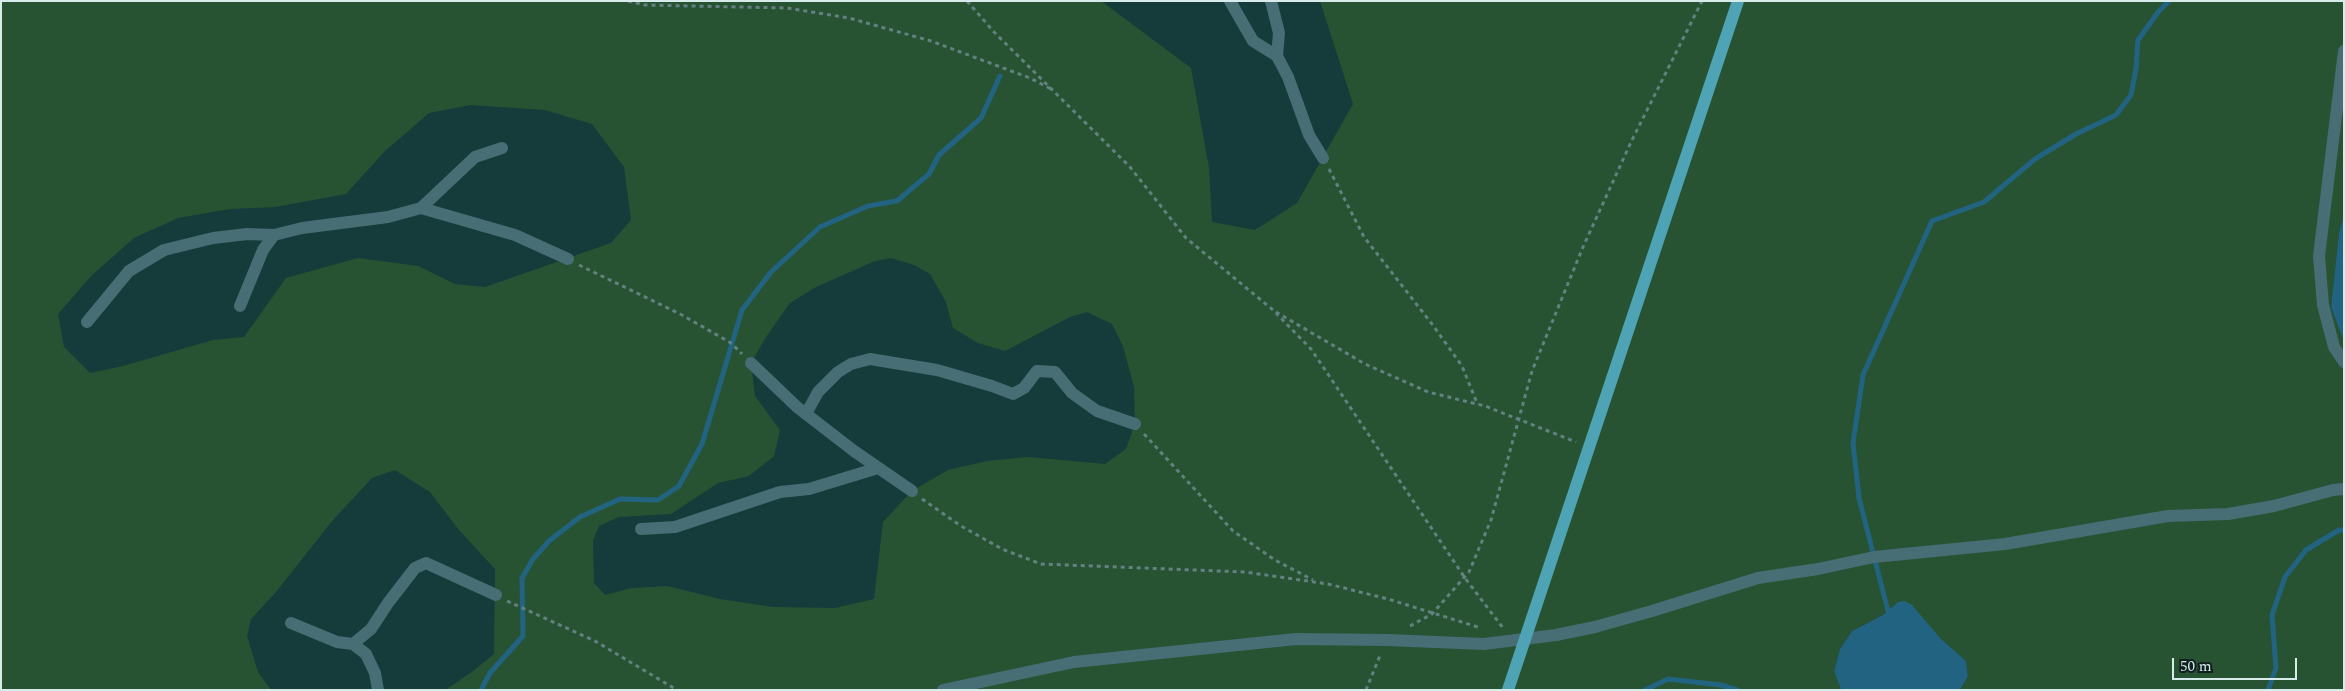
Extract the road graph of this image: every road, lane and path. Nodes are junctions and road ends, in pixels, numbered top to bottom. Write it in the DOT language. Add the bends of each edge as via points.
graph roads {
  1 [pos="628,1"];
  2 [pos="967,1"];
  3 [pos="1230,1"];
  4 [pos="1272,1"];
  5 [pos="1702,1"];
  6 [pos="1738,1"];
  7 [pos="2344,51"];
  8 [pos="1277,56"];
  9 [pos="1056,92"];
  10 [pos="502,148"];
  11 [pos="1323,158"];
  12 [pos="421,208"];
  13 [pos="274,235"];
  14 [pos="568,259"];
  15 [pos="240,306"];
  16 [pos="1273,310"];
  17 [pos="87,322"];
  18 [pos="2344,362"];
  19 [pos="752,363"];
  20 [pos="1477,404"];
  21 [pos="806,414"];
  22 [pos="1519,420"];
  23 [pos="1135,424"];
  24 [pos="1588,447"];
  25 [pos="878,468"];
  26 [pos="2344,489"];
  27 [pos="912,492"];
  28 [pos="641,528"];
  29 [pos="1465,578"];
  30 [pos="1317,583"];
  31 [pos="496,595"];
  32 [pos="1432,614"];
  33 [pos="291,623"];
  34 [pos="1409,627"];
  35 [pos="1490,632"];
  36 [pos="1525,638"];
  37 [pos="1387,640"];
  38 [pos="1512,641"];
  39 [pos="353,644"];
  40 [pos="378,690"];
  41 [pos="677,690"];
  42 [pos="943,690"];
  43 [pos="1366,690"];
  44 [pos="1508,690"];
  1 -- 9 [label="path" via="645,5 787,8 849,18 939,44 1030,78"];
  2 -- 9 [label="path"];
  3 -- 8 [label="street" via="1253,41"];
  4 -- 8 [label="street" via="1280,33"];
  5 -- 22 [label="path" via="1583,247 1532,371"];
  6 -- 24 [label="main road"];
  7 -- 18 [label="street" via="2319,256 2323,305 2334,347"];
  8 -- 11 [label="street" via="1309,135"];
  9 -- 16 [label="path" via="1130,167 1186,238"];
  10 -- 12 [label="street" via="475,157"];
  11 -- 20 [label="path" via="1364,237 1462,366"];
  12 -- 13 [label="street" via="388,217 302,228"];
  12 -- 14 [label="street" via="515,235"];
  13 -- 15 [label="street" via="263,250"];
  13 -- 17 [label="street" via="213,238 164,250 129,271"];
  14 -- 19 [label="path" via="714,333 731,343"];
  16 -- 20 [label="path" via="1365,364 1428,392"];
  16 -- 29 [label="path" via="1316,357"];
  19 -- 21 [label="street"];
  20 -- 22 [label="path"];
  21 -- 23 [label="street" via="818,392 838,372 870,359 937,370 1014,394 1024,388 1037,371 1055,372 1072,393 1097,411"];
  21 -- 25 [label="street"];
  22 -- 24 [label="path"];
  22 -- 29 [label="path" via="1490,520"];
  23 -- 30 [label="path" via="1233,531 1275,560"];
  24 -- 36 [label="main road"];
  25 -- 27 [label="street"];
  25 -- 28 [label="street" via="809,489 780,492 675,527"];
  26 -- 36 [label="street" via="2228,514 2168,516 2005,544 1874,557 1758,578 1594,627"];
  27 -- 30 [label="path" via="961,526 1002,549 1041,564 1245,572"];
  29 -- 32 [label="path"];
  29 -- 38 [label="path"];
  30 -- 32 [label="path" via="1388,599"];
  31 -- 39 [label="street" via="426,563 416,568 371,629"];
  31 -- 41 [label="path" via="522,610 552,620 595,641"];
  32 -- 34 [label="path"];
  32 -- 35 [label="path"];
  33 -- 39 [label="street" via="337,642"];
  36 -- 38 [label="street"];
  36 -- 44 [label="main road"];
  37 -- 38 [label="street" via="1484,644"];
  37 -- 42 [label="street" via="1296,639 1074,662"];
  37 -- 43 [label="path"];
  39 -- 40 [label="street" via="366,654 376,673"];
}
